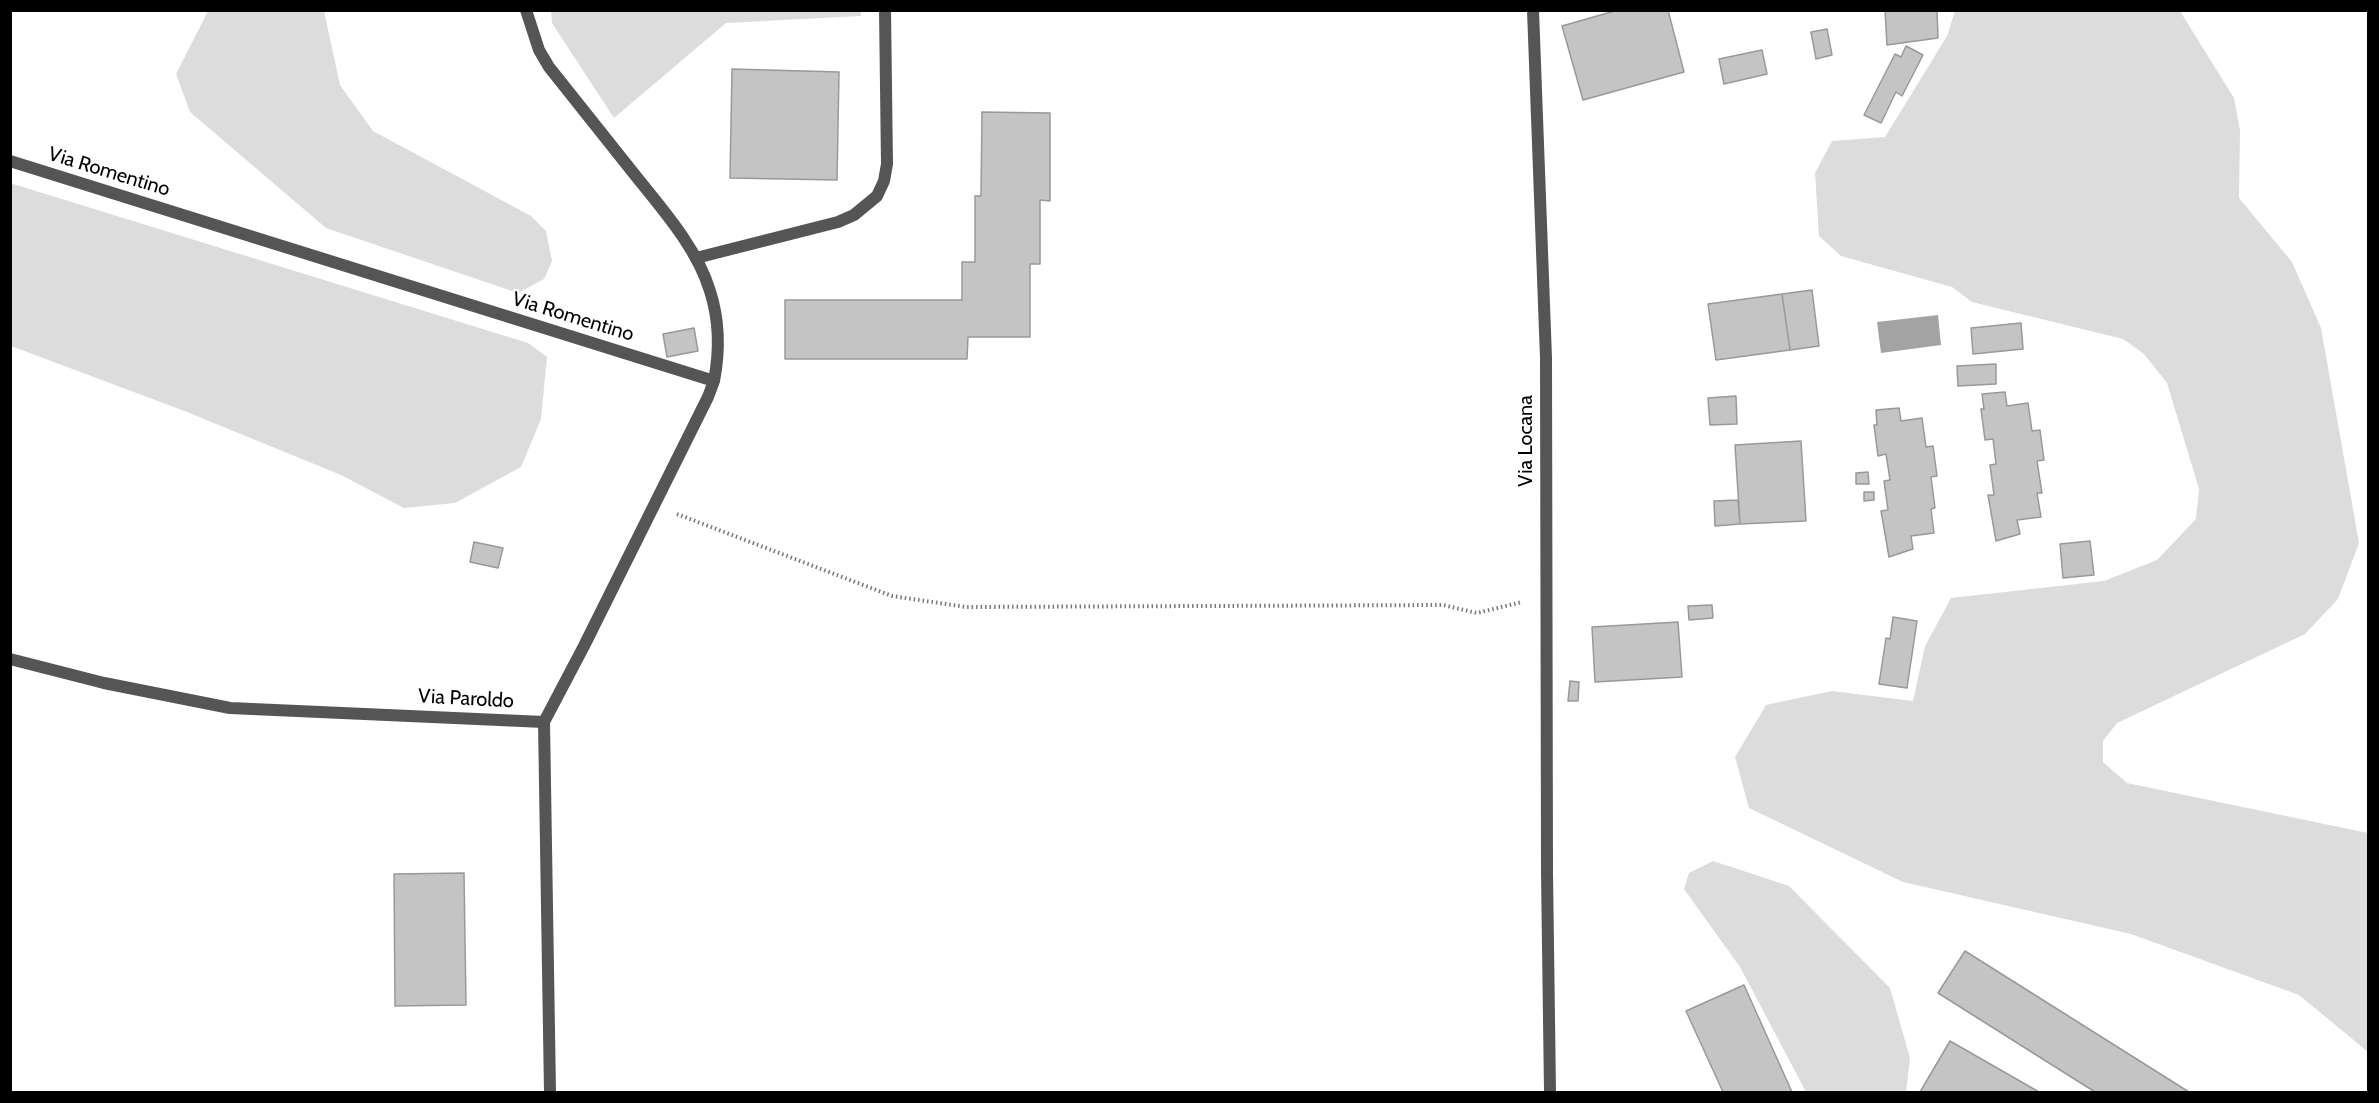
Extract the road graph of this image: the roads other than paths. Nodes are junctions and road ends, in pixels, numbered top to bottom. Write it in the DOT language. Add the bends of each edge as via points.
graph roads {
  1 [pos="525,10"];
  2 [pos="885,10"];
  3 [pos="1533,10"];
  4 [pos="10,161"];
  5 [pos="696,258"];
  6 [pos="714,381"];
  7 [pos="10,659"];
  8 [pos="544,722"];
  9 [pos="550,1092"];
  10 [pos="1550,1092"];
  1 -- 5 [label="street" via="549,67 664,211"];
  2 -- 5 [label="street" via="887,164 877,196 854,215 838,222"];
  3 -- 10 [label="street, Via Locana" via="1546,358"];
  4 -- 6 [label="street, Via Romentino"];
  5 -- 6 [label="street" via="716,312 719,356"];
  6 -- 8 [label="street"];
  7 -- 8 [label="street, Via Paroldo" via="230,708"];
  8 -- 9 [label="street"];
}
